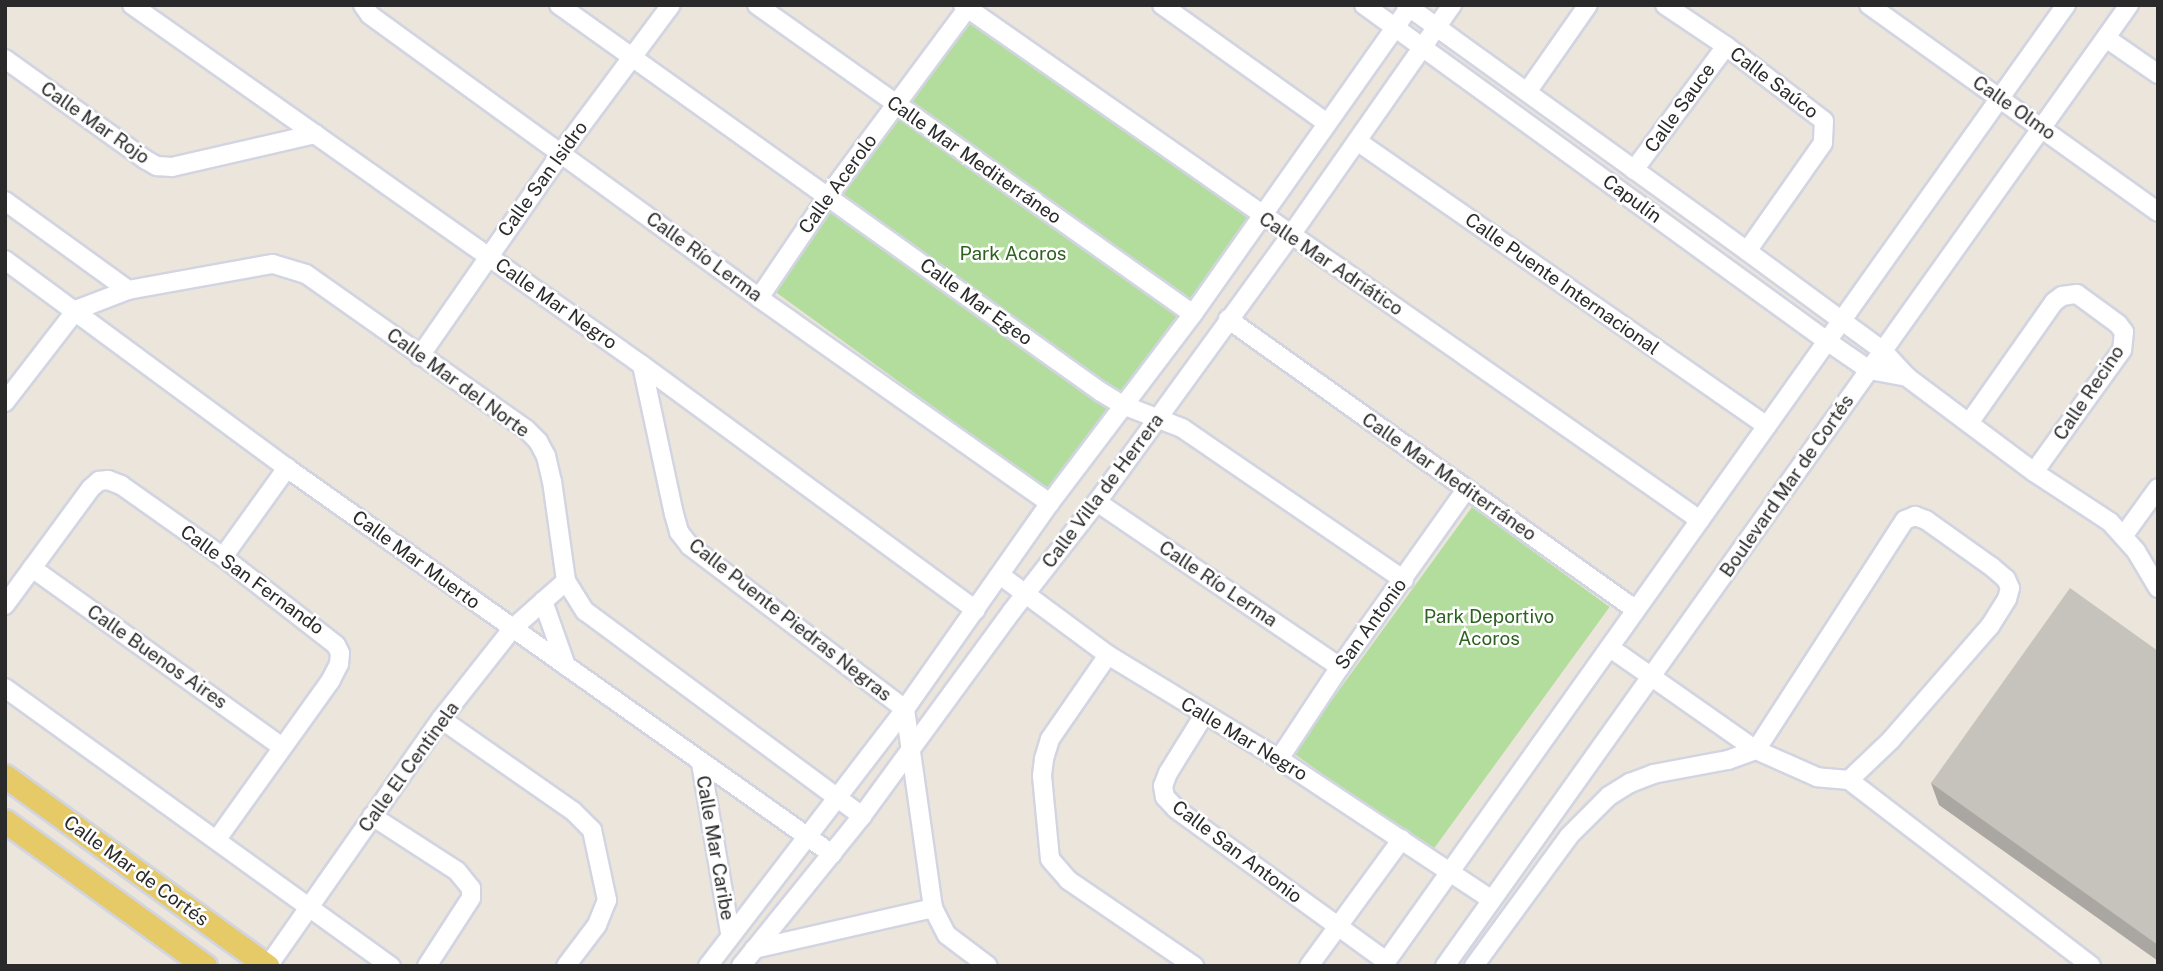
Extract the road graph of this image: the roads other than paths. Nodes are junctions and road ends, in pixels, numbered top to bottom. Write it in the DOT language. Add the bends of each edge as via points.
graph roads {
  1 [pos="132,5"];
  2 [pos="363,5"];
  3 [pos="559,5"];
  4 [pos="671,5"];
  5 [pos="757,5"];
  6 [pos="1162,5"];
  7 [pos="1364,5"];
  8 [pos="1452,5"];
  9 [pos="1588,5"];
  10 [pos="1665,5"];
  11 [pos="1869,5"];
  12 [pos="2129,5"];
  13 [pos="967,6"];
  14 [pos="1408,6"];
  15 [pos="2063,6"];
  16 [pos="1395,27"];
  17 [pos="1435,29"];
  18 [pos="2106,38"];
  19 [pos="1421,46"];
  20 [pos="1726,46"];
  21 [pos="632,58"];
  22 [pos="5,59"];
  23 [pos="2158,74"];
  24 [pos="1527,92"];
  25 [pos="2000,99"];
  26 [pos="896,106"];
  27 [pos="1327,123"];
  28 [pos="2042,128"];
  29 [pos="315,134"];
  30 [pos="1357,141"];
  31 [pos="561,153"];
  32 [pos="1634,170"];
  33 [pos="828,196"];
  34 [pos="5,201"];
  35 [pos="2158,212"];
  36 [pos="1260,215"];
  37 [pos="1291,235"];
  38 [pos="1747,251"];
  39 [pos="488,256"];
  40 [pos="5,260"];
  41 [pos="128,290"];
  42 [pos="759,298"];
  43 [pos="76,310"];
  44 [pos="1193,314"];
  45 [pos="1228,319"];
  46 [pos="1842,321"];
  47 [pos="1827,341"];
  48 [pos="1883,351"];
  49 [pos="420,356"];
  50 [pos="642,365"];
  51 [pos="1869,370"];
  52 [pos="1906,377"];
  53 [pos="5,402"];
  54 [pos="1123,405"];
  55 [pos="1159,417"];
  56 [pos="1969,423"];
  57 [pos="1767,426"];
  58 [pos="287,468"];
  59 [pos="2034,472"];
  60 [pos="2158,488"];
  61 [pos="1466,490"];
  62 [pos="1097,502"];
  63 [pos="1050,503"];
  64 [pos="1700,520"];
  65 [pos="2124,535"];
  66 [pos="223,557"];
  67 [pos="32,568"];
  68 [pos="1000,575"];
  69 [pos="1404,580"];
  70 [pos="566,581"];
  71 [pos="2155,584"];
  72 [pos="1026,593"];
  73 [pos="543,601"];
  74 [pos="5,605"];
  75 [pos="975,610"];
  76 [pos="1636,610"];
  77 [pos="512,629"];
  78 [pos="1609,648"];
  79 [pos="1108,655"];
  80 [pos="566,666"];
  81 [pos="1340,667"];
  82 [pos="1650,677"];
  83 [pos="5,688"];
  84 [pos="905,709"];
  85 [pos="1205,715"];
  86 [pos="441,719"];
  87 [pos="281,746"];
  88 [pos="911,748"];
  89 [pos="1756,750"];
  90 [pos="1279,759"];
  91 [pos="701,763"];
  92 [pos="5,776"];
  93 [pos="1849,780"];
  94 [pos="838,799"];
  95 [pos="862,816"];
  96 [pos="372,817"];
  97 [pos="5,821"];
  98 [pos="807,838"];
  99 [pos="217,839"];
  100 [pos="1402,839"];
  101 [pos="832,854"];
  102 [pos="1450,871"];
  103 [pos="1492,900"];
  104 [pos="309,906"];
  105 [pos="933,908"];
  106 [pos="1339,927"];
  107 [pos="730,933"];
  108 [pos="754,949"];
  109 [pos="1384,963"];
  110 [pos="205,966"];
  111 [pos="267,966"];
  112 [pos="391,966"];
  113 [pos="426,966"];
  114 [pos="566,966"];
  115 [pos="708,966"];
  116 [pos="741,966"];
  117 [pos="988,966"];
  118 [pos="1194,966"];
  119 [pos="1309,966"];
  120 [pos="1445,966"];
  121 [pos="1474,966"];
  122 [pos="2091,966"];
  1 -- 29 [label="street, Calle Mar Negro"];
  2 -- 31 [label="street, Calle Río Lerma" via="370,15"];
  3 -- 21 [label="street, Calle Mar Egeo"];
  4 -- 21 [label="street, Calle San Isidro"];
  5 -- 26 [label="street, Calle Mar Mediterráneo"];
  6 -- 27 [label="street"];
  7 -- 16 [label="street, Capulín"];
  8 -- 17 [label="street, Calle Villa de Herrera"];
  9 -- 24 [label="street"];
  10 -- 20 [label="street, Calle Saúco"];
  11 -- 25 [label="street, Calle Olmo"];
  12 -- 18 [label="street, Boulevard Mar de Cortés"];
  13 -- 26 [label="street, Calle Acerolo"];
  13 -- 36 [label="street, Calle Mar Adriático"];
  14 -- 16 [label="street, Calle Villa de Herrera"];
  14 -- 17 [label="street, Capulín"];
  15 -- 25 [label="street"];
  16 -- 19 [label="street, Capulín"];
  16 -- 27 [label="street, Calle Villa de Herrera"];
  17 -- 19 [label="street, Calle Villa de Herrera"];
  17 -- 24 [label="street, Capulín"];
  18 -- 23 [label="street"];
  18 -- 28 [label="street, Boulevard Mar de Cortés"];
  19 -- 30 [label="street, Calle Villa de Herrera"];
  19 -- 47 [label="street, Capulín"];
  20 -- 32 [label="street, Calle Sauce"];
  20 -- 38 [label="street, Calle Saúco" via="1817,113 1826,131 1824,143"];
  21 -- 31 [label="street, Calle San Isidro"];
  21 -- 33 [label="street, Calle Mar Egeo"];
  22 -- 29 [label="street, Calle Mar Rojo" via="157,166 172,167"];
  24 -- 32 [label="street, Capulín"];
  25 -- 28 [label="street, Calle Olmo"];
  25 -- 46 [label="street"];
  26 -- 33 [label="street, Calle Acerolo"];
  26 -- 44 [label="street, Calle Mar Mediterráneo"];
  27 -- 36 [label="street, Calle Villa de Herrera"];
  28 -- 35 [label="street, Calle Olmo"];
  28 -- 48 [label="street, Boulevard Mar de Cortés"];
  29 -- 39 [label="street, Calle Mar Negro"];
  30 -- 37 [label="street, Calle Villa de Herrera"];
  30 -- 57 [label="street, Calle Puente Internacional"];
  31 -- 39 [label="street, Calle San Isidro"];
  31 -- 42 [label="street, Calle Río Lerma"];
  32 -- 38 [label="street, Capulín"];
  33 -- 42 [label="street, Calle Acerolo"];
  33 -- 54 [label="street, Calle Mar Egeo"];
  34 -- 41 [label="street"];
  36 -- 37 [label="street, Calle Mar Adriático"];
  36 -- 44 [label="street, Calle Villa de Herrera"];
  37 -- 45 [label="street, Calle Villa de Herrera"];
  37 -- 64 [label="street, Calle Mar Adriático"];
  38 -- 46 [label="street, Capulín"];
  39 -- 49 [label="street, Calle San Isidro"];
  39 -- 50 [label="street, Calle Mar Negro"];
  40 -- 43 [label="street, Calle Mar Muerto"];
  41 -- 43 [label="street, Calle Mar del Norte"];
  41 -- 49 [label="street, Calle Mar del Norte" via="283,265 306,274"];
  42 -- 63 [label="street, Calle Río Lerma"];
  43 -- 53 [label="street"];
  43 -- 58 [label="street, Calle Mar Muerto"];
  44 -- 54 [label="street, Calle Villa de Herrera"];
  45 -- 55 [label="street, Calle Villa de Herrera"];
  45 -- 61 [label="street, Calle Mar Mediterráneo"];
  46 -- 47 [label="street"];
  46 -- 48 [label="street, Capulín"];
  47 -- 51 [label="street, Capulín"];
  47 -- 57 [label="street"];
  48 -- 51 [label="street, Boulevard Mar de Cortés"];
  48 -- 52 [label="street, Capulín"];
  49 -- 70 [label="street, Calle Mar del Norte" via="538,441 552,481"];
  50 -- 75 [label="street, Calle Mar Negro"];
  50 -- 84 [label="street, Calle Puente Piedras Negras" via="679,532 690,546"];
  51 -- 52 [label="street, Capulín"];
  51 -- 82 [label="street, Boulevard Mar de Cortés"];
  52 -- 56 [label="street, Capulín"];
  54 -- 55 [label="street, Calle Mar Egeo"];
  54 -- 63 [label="street, Calle Villa de Herrera"];
  55 -- 62 [label="street, Calle Villa de Herrera"];
  55 -- 69 [label="street, Calle Mar Egeo" via="1182,428"];
  56 -- 59 [label="street, Capulín"];
  56 -- 59 [label="street, Calle Recino" via="2054,302 2077,294 2108,317 2124,332 2122,350"];
  57 -- 64 [label="street"];
  58 -- 66 [label="street"];
  58 -- 77 [label="street, Calle Mar Muerto"];
  59 -- 65 [label="street, Capulín"];
  60 -- 65 [label="street"];
  61 -- 69 [label="street, San Antonio"];
  61 -- 76 [label="street, Calle Mar Mediterráneo"];
  62 -- 72 [label="street, Calle Villa de Herrera"];
  62 -- 81 [label="street, Calle Río Lerma"];
  63 -- 68 [label="street, Calle Villa de Herrera"];
  64 -- 76 [label="street"];
  65 -- 71 [label="street, Capulín"];
  66 -- 67 [label="street, Calle San Fernando" via="108,480 91,488"];
  66 -- 87 [label="street, Calle San Fernando" via="330,638 341,653 331,680"];
  67 -- 74 [label="street, Calle San Fernando"];
  67 -- 87 [label="street, Calle Buenos Aires"];
  68 -- 72 [label="street, Calle Mar Negro"];
  68 -- 75 [label="street, Calle Villa de Herrera"];
  69 -- 81 [label="street, San Antonio"];
  70 -- 73 [label="street, Calle El Centinela"];
  70 -- 94 [label="street, Calle Mar del Norte" via="585,611"];
  72 -- 79 [label="street, Calle Mar Negro"];
  72 -- 88 [label="street, Calle Villa de Herrera"];
  73 -- 77 [label="street, Calle El Centinela"];
  73 -- 80 [label="street"];
  75 -- 84 [label="street, Calle Villa de Herrera"];
  76 -- 78 [label="street"];
  77 -- 80 [label="street, Calle Mar Muerto"];
  77 -- 86 [label="street, Calle El Centinela"];
  78 -- 82 [label="street"];
  78 -- 102 [label="street"];
  79 -- 85 [label="street, Calle Mar Negro"];
  79 -- 118 [label="street" via="1050,739 1044,759 1050,859 1068,880"];
  80 -- 91 [label="street, Calle Mar Muerto"];
  81 -- 90 [label="street, San Antonio"];
  82 -- 89 [label="street"];
  82 -- 103 [label="street, Boulevard Mar de Cortés"];
  83 -- 99 [label="street"];
  84 -- 88 [label="street"];
  84 -- 94 [label="street, Calle Villa de Herrera"];
  85 -- 90 [label="street, Calle Mar Negro"];
  85 -- 106 [label="street, Calle San Antonio" via="1168,774 1165,797"];
  86 -- 96 [label="street, Calle El Centinela"];
  86 -- 114 [label="street" via="573,811 592,830 607,900 597,925"];
  87 -- 99 [label="street, Calle San Fernando"];
  88 -- 95 [label="street, Calle Villa de Herrera"];
  88 -- 105 [label="street"];
  89 -- 93 [label="street" via="1817,777"];
  89 -- 93 [label="street" via="1896,530 1915,516 2006,579 2010,588 1990,626 1900,730"];
  89 -- 121 [label="street" via="1654,774 1609,796 1569,836"];
  90 -- 100 [label="street, Calle Mar Negro"];
  91 -- 98 [label="street, Calle Mar Muerto"];
  91 -- 107 [label="street, Calle Mar Caribe"];
  92 -- 111 [label="main road, Calle Mar de Cortés"];
  93 -- 122 [label="street"];
  94 -- 95 [label="street, Calle Mar del Norte"];
  94 -- 98 [label="street, Calle Villa de Herrera"];
  95 -- 101 [label="street, Calle Villa de Herrera"];
  96 -- 104 [label="street, Calle El Centinela"];
  96 -- 113 [label="street" via="457,872 471,888 471,898"];
  97 -- 110 [label="main road, Calle Mar de Cortés"];
  98 -- 101 [label="street, Calle Mar Muerto"];
  98 -- 107 [label="street, Calle Villa de Herrera"];
  99 -- 104 [label="street"];
  100 -- 102 [label="street, Calle Mar Negro"];
  100 -- 106 [label="street"];
  101 -- 108 [label="street, Calle Villa de Herrera"];
  102 -- 103 [label="street, Calle Mar Negro"];
  102 -- 109 [label="street"];
  103 -- 120 [label="street, Boulevard Mar de Cortés"];
  104 -- 111 [label="street, Calle El Centinela"];
  104 -- 112 [label="street"];
  105 -- 108 [label="street"];
  105 -- 117 [label="street" via="947,934"];
  106 -- 109 [label="street, Calle San Antonio"];
  106 -- 119 [label="street"];
  107 -- 115 [label="street, Calle Villa de Herrera"];
  108 -- 116 [label="street, Calle Villa de Herrera"];
}
